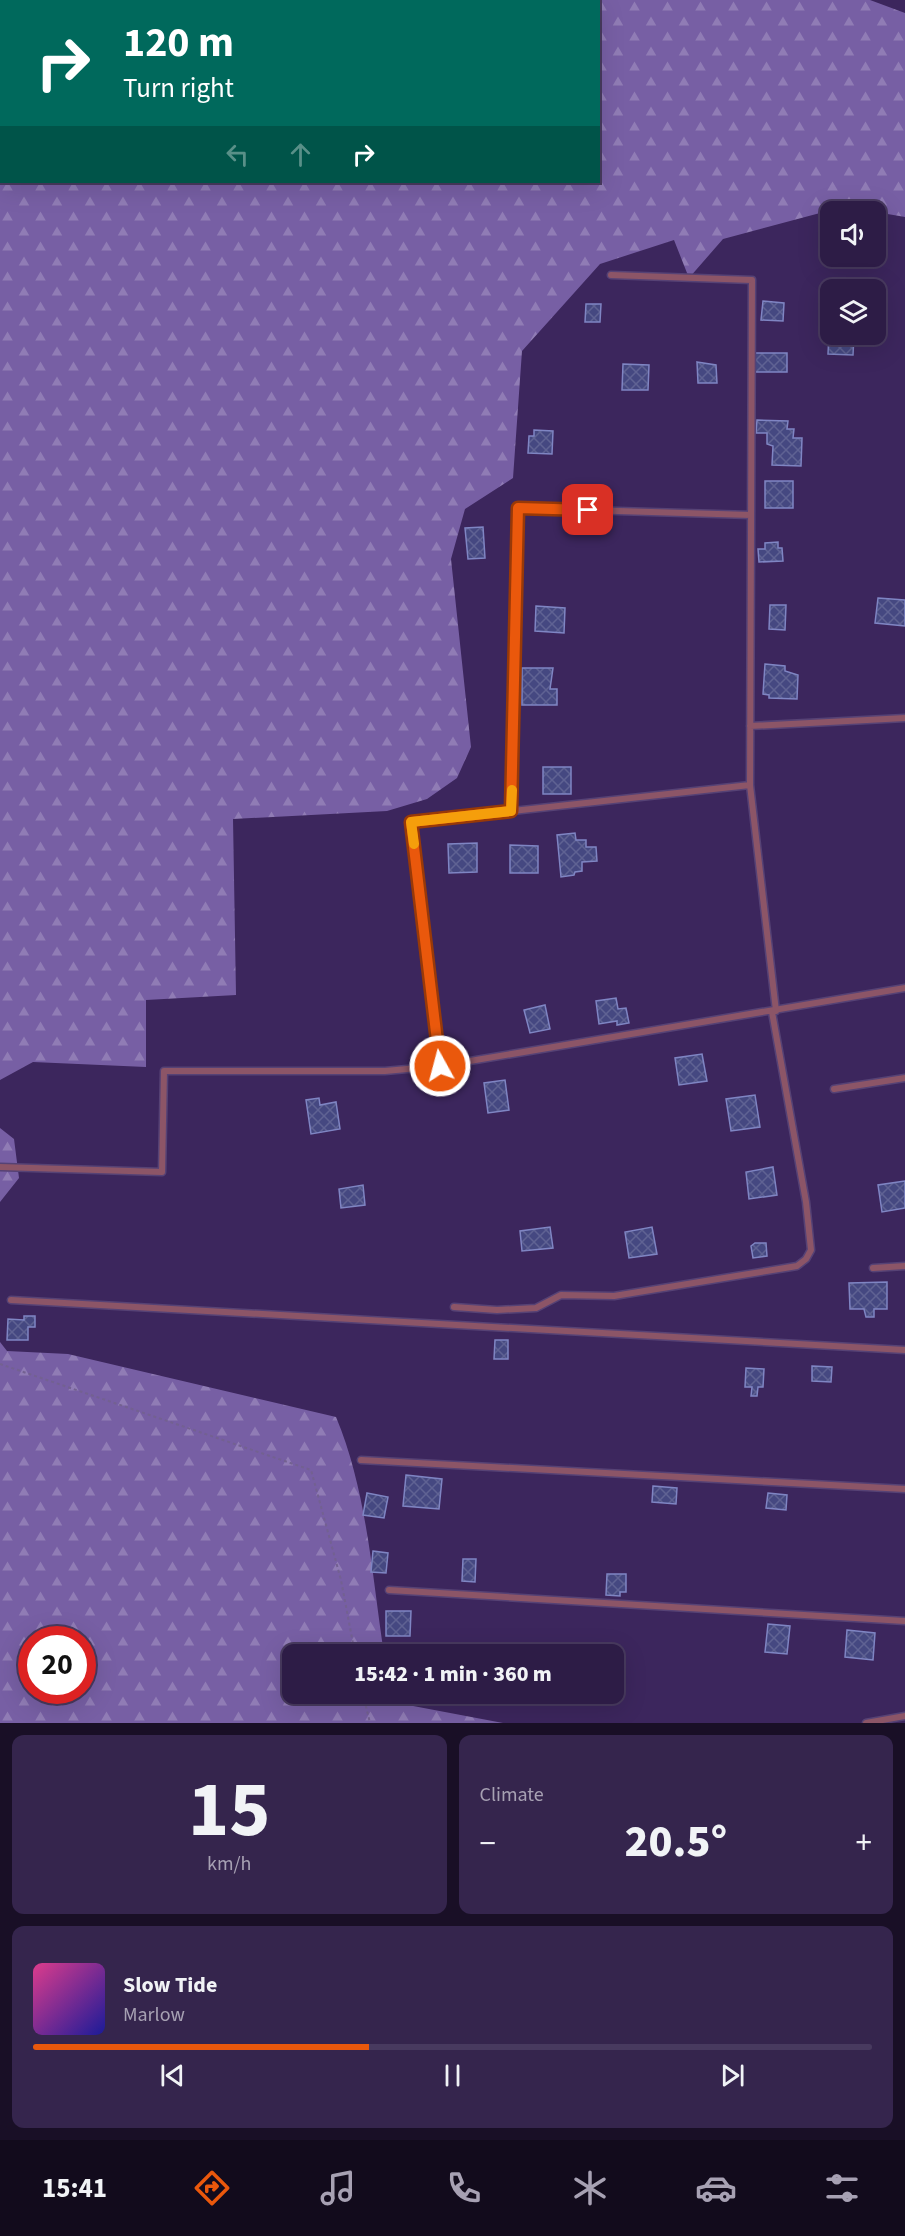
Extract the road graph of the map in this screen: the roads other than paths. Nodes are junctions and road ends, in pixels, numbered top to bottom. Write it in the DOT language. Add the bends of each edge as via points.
graph roads {
  1 [pos="611,275"];
  2 [pos="751,515"];
  3 [pos="905,718"];
  4 [pos="750,726"];
  5 [pos="750,785"];
  6 [pos="511,811"];
  7 [pos="905,988"];
  8 [pos="774,1012"];
  9 [pos="440,1066"];
  10 [pos="905,1078"];
  11 [pos="834,1089"];
  12 [pos="0,1167"];
  13 [pos="905,1266"];
  14 [pos="873,1268"];
  15 [pos="11,1300"];
  16 [pos="454,1307"];
  17 [pos="905,1350"];
  18 [pos="361,1460"];
  19 [pos="905,1489"];
  20 [pos="389,1590"];
  21 [pos="905,1621"];
  22 [pos="905,1716"];
  23 [pos="866,1723"];
  1 -- 2 [label="lane" via="752,280"];
  2 -- 4 [label="lane"];
  2 -- 6 [label="lane" via="518,508"];
  3 -- 4 [label="lane"];
  4 -- 5 [label="lane"];
  5 -- 6 [label="lane"];
  5 -- 8 [label="lane"];
  6 -- 9 [label="lane" via="411,822"];
  7 -- 8 [label="lane"];
  8 -- 9 [label="lane"];
  8 -- 16 [label="lane" via="806,1202 811,1250 806,1259 797,1266 614,1296 561,1295 536,1308"];
  9 -- 12 [label="lane" via="385,1071 164,1071 162,1172"];
  10 -- 11 [label="lane"];
  13 -- 14 [label="lane"];
  15 -- 17 [label="lane"];
  18 -- 19 [label="lane"];
  20 -- 21 [label="lane"];
  22 -- 23 [label="lane"];
}
